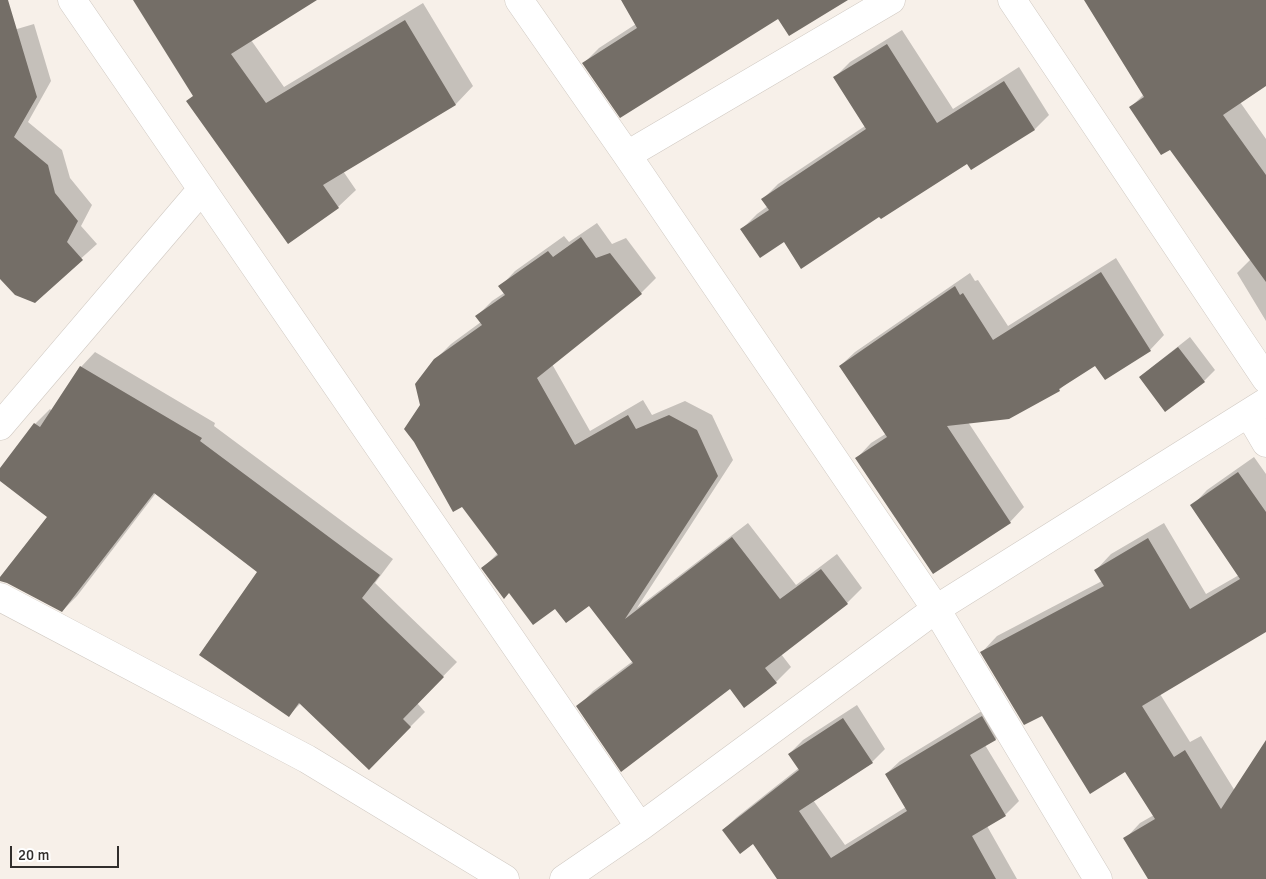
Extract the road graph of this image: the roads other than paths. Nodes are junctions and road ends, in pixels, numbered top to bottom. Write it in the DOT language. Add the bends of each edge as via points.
graph roads {
  1 [pos="72,0"];
  2 [pos="519,0"];
  3 [pos="891,0"];
  4 [pos="1012,0"];
  5 [pos="627,155"];
  6 [pos="202,189"];
  7 [pos="1266,379"];
  8 [pos="1257,408"];
  9 [pos="0,426"];
  10 [pos="1266,443"];
  11 [pos="0,597"];
  12 [pos="936,609"];
  13 [pos="640,827"];
  14 [pos="505,879"];
  15 [pos="564,879"];
  16 [pos="1098,879"];
  1 -- 6 [label="street"];
  2 -- 5 [label="street"];
  3 -- 5 [label="street"];
  4 -- 7 [label="street"];
  5 -- 12 [label="street"];
  6 -- 9 [label="street"];
  6 -- 13 [label="street"];
  8 -- 10 [label="street"];
  8 -- 12 [label="street"];
  11 -- 14 [label="street" via="307,759"];
  12 -- 13 [label="street"];
  12 -- 16 [label="street"];
  13 -- 15 [label="street"];
}
